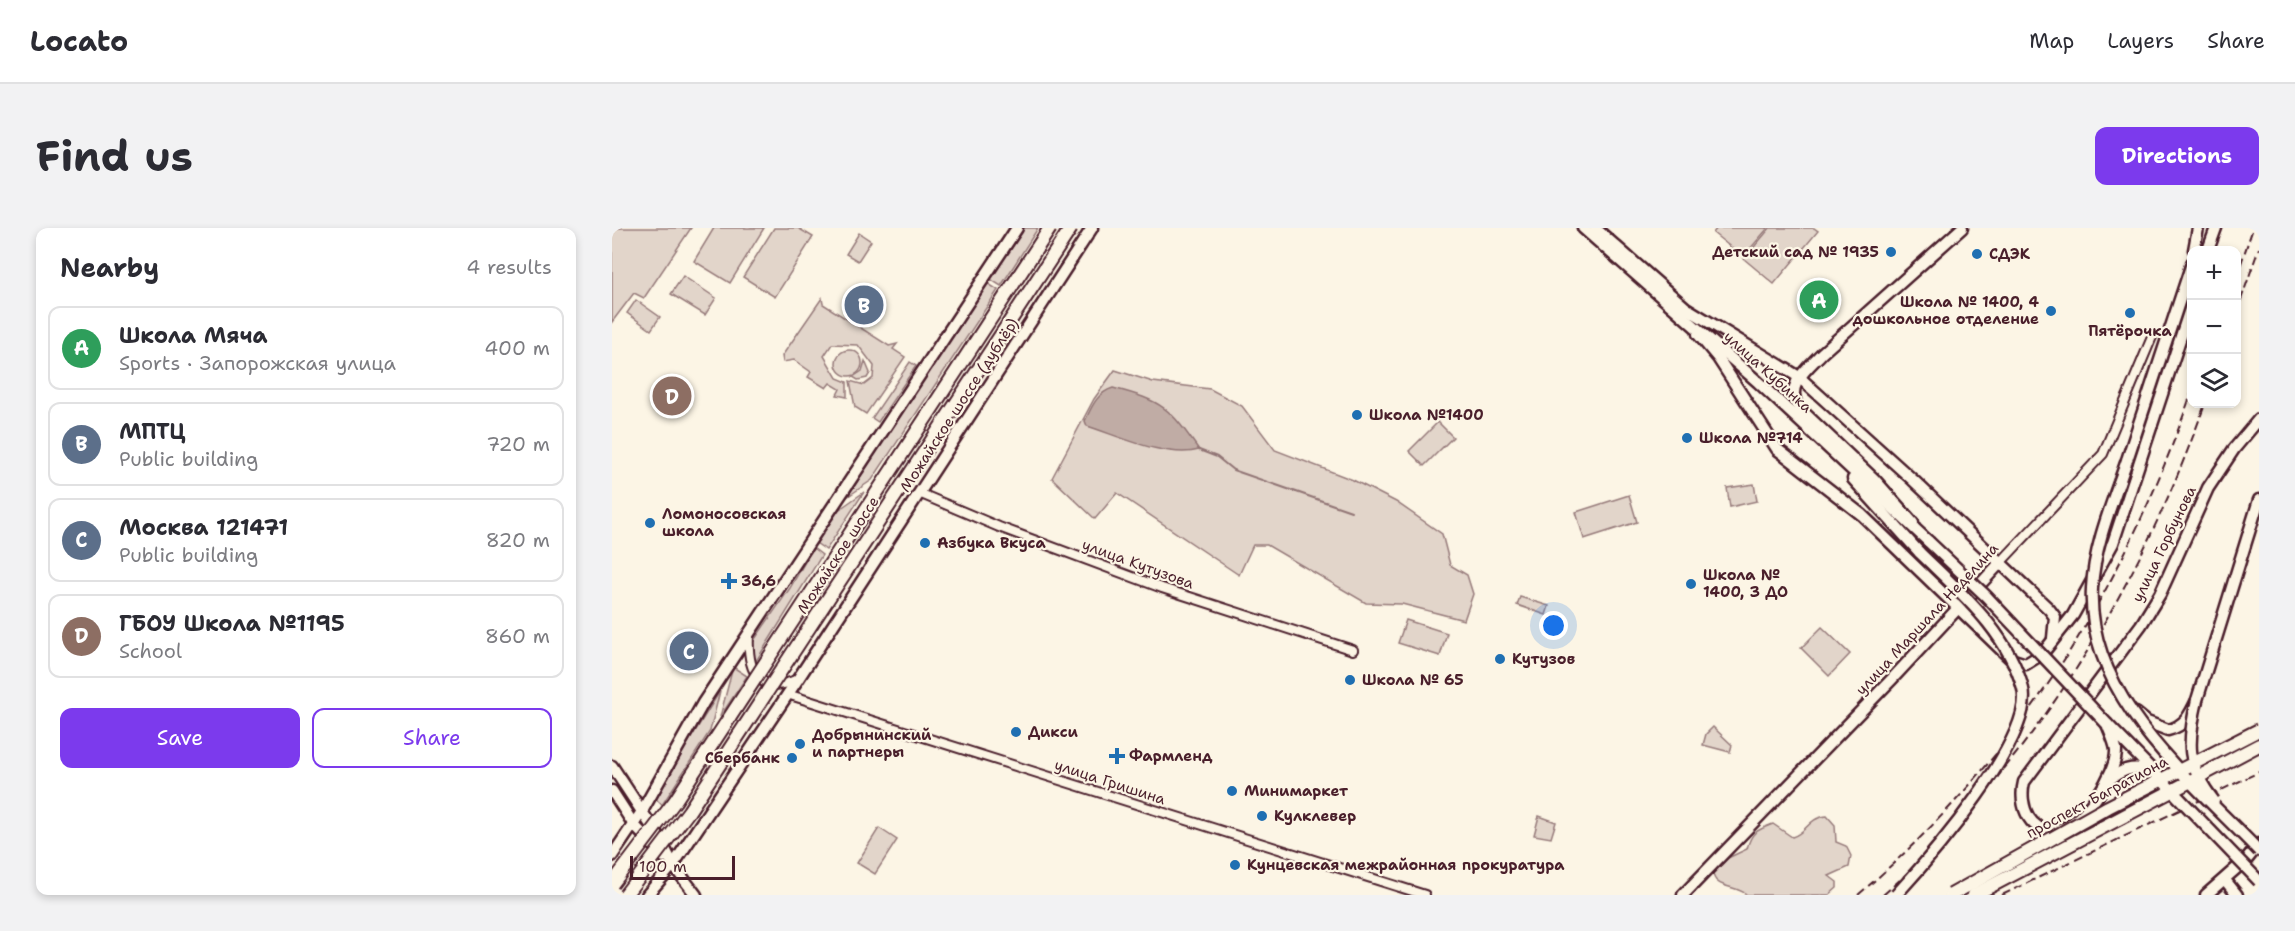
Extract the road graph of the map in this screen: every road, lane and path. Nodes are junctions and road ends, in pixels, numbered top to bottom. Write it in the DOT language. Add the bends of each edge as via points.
graph roads {
  1 [pos="1017,228"];
  2 [pos="1050,228"];
  3 [pos="1071,228"];
  4 [pos="1092,228"];
  5 [pos="1583,228"];
  6 [pos="1595,228"];
  7 [pos="1962,228"];
  8 [pos="2198,228"];
  9 [pos="2216,228"];
  10 [pos="2195,246"];
  11 [pos="2209,246"];
  12 [pos="2187,278"];
  13 [pos="1680,315"];
  14 [pos="2187,319"];
  15 [pos="2151,337"];
  16 [pos="1799,377"];
  17 [pos="2259,419"];
  18 [pos="1818,438"];
  19 [pos="919,493"];
  20 [pos="2259,500"];
  21 [pos="1919,532"];
  22 [pos="2001,562"];
  23 [pos="1959,609"];
  24 [pos="2049,609"];
  25 [pos="2073,615"];
  26 [pos="749,635"];
  27 [pos="2051,643"];
  28 [pos="1353,650"];
  29 [pos="798,679"];
  30 [pos="787,694"];
  31 [pos="2197,700"];
  32 [pos="2126,704"];
  33 [pos="2107,724"];
  34 [pos="2259,730"];
  35 [pos="2259,745"];
  36 [pos="612,766"];
  37 [pos="2154,772"];
  38 [pos="2108,781"];
  39 [pos="612,791"];
  40 [pos="641,813"];
  41 [pos="2223,813"];
  42 [pos="634,825"];
  43 [pos="2259,844"];
  44 [pos="2259,853"];
  45 [pos="612,856"];
  46 [pos="2248,858"];
  47 [pos="673,865"];
  48 [pos="2224,880"];
  49 [pos="2259,882"];
  50 [pos="612,884"];
  51 [pos="625,895"];
  52 [pos="647,895"];
  53 [pos="696,895"];
  54 [pos="1425,895"];
  55 [pos="1683,895"];
  56 [pos="1896,895"];
  57 [pos="1951,895"];
  58 [pos="1974,895"];
  59 [pos="2206,895"];
  60 [pos="2237,895"];
  1 -- 26 [label="main road"];
  2 -- 50 [label="main road, Можайское шоссе, bridge" via="675,801"];
  3 -- 51 [label="main road, Можайское шоссе, bridge" via="689,811"];
  4 -- 19 [label="main road, Можайское шоссе (дублёр)"];
  5 -- 13 [label="main road, улица Кубинка"];
  6 -- 16 [label="main road" via="1686,308"];
  7 -- 16 [label="main road"];
  8 -- 10 [label="main road"];
  9 -- 11 [label="main road"];
  12 -- 32 [label="main road, bridge" via="2097,554 2093,621 2099,650"];
  13 -- 18 [label="main road, улица Кубинка"];
  13 -- 23 [label="main road" via="1718,358 1768,439 1862,515"];
  14 -- 25 [label="main road" via="2122,521 2103,565"];
  15 -- 22 [label="street, улица Маршала Неделина" via="2103,454"];
  16 -- 21 [label="main road" via="1794,387 1796,403 1889,494"];
  16 -- 22 [label="main road"];
  17 -- 38 [label="main road, улица Горбунова, bridge" via="2208,488 2160,594 2141,625 2024,782 2023,808 2029,820 2040,828 2062,829 2079,817"];
  18 -- 21 [label="main road, улица Кубинка"];
  18 -- 56 [label="main road, bridge" via="1883,514 1985,618 2013,663 2024,692 2022,712 2007,750 1947,834"];
  19 -- 28 [label="street, улица Кутузова" via="1162,588"];
  19 -- 29 [label="main road, Можайское шоссе (дублёр)"];
  20 -- 31 [label="main road"];
  21 -- 33 [label="main road, улица Кубинка, bridge" via="1986,596"];
  22 -- 23 [label="main road, улица Маршала Неделина"];
  22 -- 24 [label="main road"];
  23 -- 27 [label="main road" via="2018,663 2034,660"];
  23 -- 55 [label="main road, улица Маршала Неделина"];
  24 -- 25 [label="main road" via="2067,618"];
  24 -- 27 [label="main road" via="2056,625"];
  25 -- 27 [label="main road"];
  26 -- 29 [label="street" via="749,663 759,678 780,686"];
  26 -- 40 [label="main road" via="682,738"];
  29 -- 30 [label="main road, Можайское шоссе (дублёр)"];
  30 -- 47 [label="main road, Можайское шоссе (дублёр)"];
  30 -- 54 [label="street, улица Гришина"];
  31 -- 32 [label="main road, bridge" via="2183,724 2168,730 2147,722"];
  31 -- 41 [label="main road, bridge" via="2190,731 2190,756 2196,774"];
  32 -- 41 [label="main road, bridge" via="2159,746"];
  33 -- 37 [label="main road, улица Кубинка"];
  33 -- 38 [label="main road" via="2116,750"];
  34 -- 57 [label="main road, проспект Багратиона, bridge" via="2108,807"];
  35 -- 58 [label="main road, проспект Багратиона, bridge"];
  36 -- 40 [label="main road"];
  37 -- 38 [label="main road" via="2127,769"];
  37 -- 49 [label="main road, улица Кубинка, bridge"];
  39 -- 42 [label="main road"];
  40 -- 42 [label="main road"];
  40 -- 47 [label="main road"];
  41 -- 44 [label="main road, bridge"];
  42 -- 45 [label="main road"];
  42 -- 47 [label="main road" via="650,846"];
  43 -- 46 [label="main road"];
  44 -- 46 [label="main road"];
  46 -- 48 [label="main road"];
  47 -- 52 [label="main road, Можайское шоссе (дублёр)"];
  47 -- 53 [label="main road"];
  48 -- 59 [label="main road"];
  48 -- 60 [label="main road"];
}
